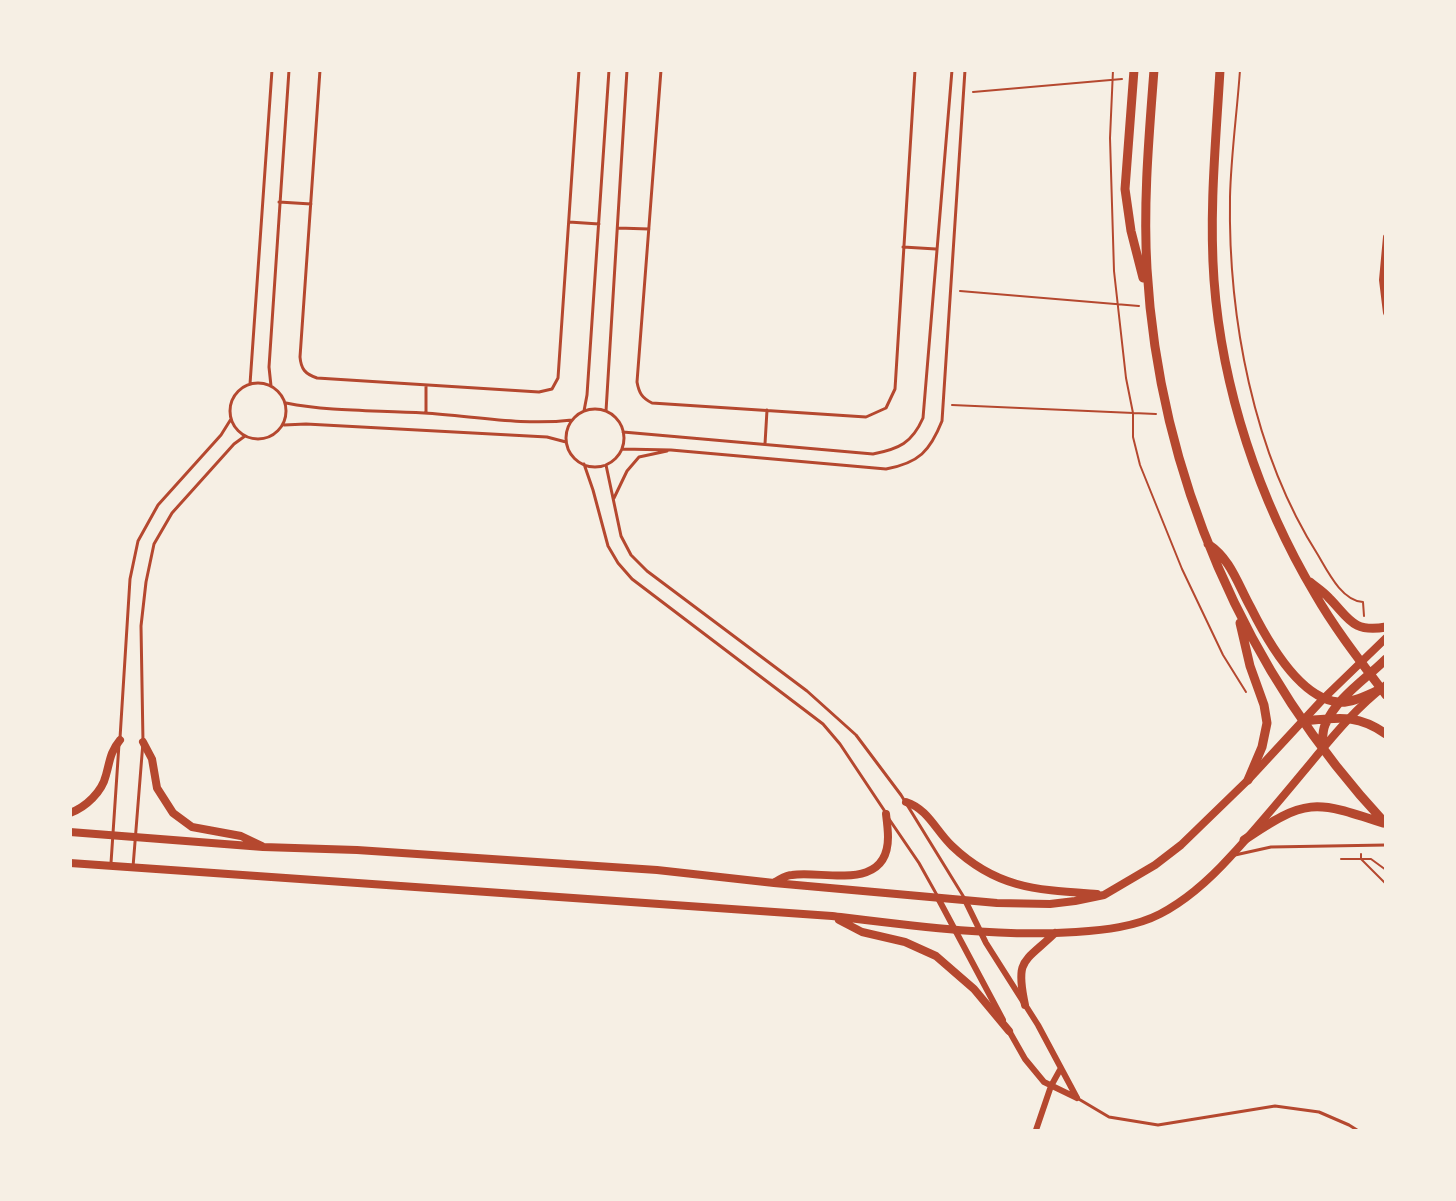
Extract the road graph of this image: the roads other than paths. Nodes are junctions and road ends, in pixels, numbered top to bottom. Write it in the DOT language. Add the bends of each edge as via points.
graph roads {
  1 [pos="272,70"];
  2 [pos="289,70"];
  3 [pos="320,70"];
  4 [pos="579,70"];
  5 [pos="609,70"];
  6 [pos="627,70"];
  7 [pos="661,70"];
  8 [pos="915,70"];
  9 [pos="952,70"];
  10 [pos="965,70"];
  11 [pos="1154,70"];
  12 [pos="1220,70"];
  13 [pos="1134,74"];
  14 [pos="279,202"];
  15 [pos="311,204"];
  16 [pos="569,222"];
  17 [pos="599,224"];
  18 [pos="617,228"];
  19 [pos="649,230"];
  20 [pos="1386,237"];
  21 [pos="903,247"];
  22 [pos="936,249"];
  23 [pos="1150,306"];
  24 [pos="1386,313"];
  25 [pos="250,384"];
  26 [pos="426,385"];
  27 [pos="271,386"];
  28 [pos="286,403"];
  29 [pos="767,410"];
  30 [pos="584,411"];
  31 [pos="606,411"];
  32 [pos="426,413"];
  33 [pos="231,419"];
  34 [pos="572,420"];
  35 [pos="284,425"];
  36 [pos="623,432"];
  37 [pos="245,436"];
  38 [pos="566,441"];
  39 [pos="765,444"];
  40 [pos="622,449"];
  41 [pos="671,450"];
  42 [pos="584,464"];
  43 [pos="606,465"];
  44 [pos="613,500"];
  45 [pos="1208,544"];
  46 [pos="1306,578"];
  47 [pos="1235,606"];
  48 [pos="1386,627"];
  49 [pos="1386,638"];
  50 [pos="1386,659"];
  51 [pos="1361,663"];
  52 [pos="1370,675"];
  53 [pos="1384,690"];
  54 [pos="1323,699"];
  55 [pos="1340,703"];
  56 [pos="1328,718"];
  57 [pos="1350,718"];
  58 [pos="1303,721"];
  59 [pos="1386,734"];
  60 [pos="120,740"];
  61 [pos="143,742"];
  62 [pos="1322,748"];
  63 [pos="1248,780"];
  64 [pos="906,802"];
  65 [pos="70,813"];
  66 [pos="886,814"];
  67 [pos="1385,824"];
  68 [pos="70,832"];
  69 [pos="113,836"];
  70 [pos="136,837"];
  71 [pos="1245,840"];
  72 [pos="1386,845"];
  73 [pos="263,847"];
  74 [pos="1231,856"];
  75 [pos="70,863"];
  76 [pos="110,865"];
  77 [pos="133,867"];
  78 [pos="774,883"];
  79 [pos="1104,895"];
  80 [pos="938,898"];
  81 [pos="965,900"];
  82 [pos="832,916"];
  83 [pos="954,929"];
  84 [pos="980,931"];
  85 [pos="1055,933"];
  86 [pos="1025,1005"];
  87 [pos="1009,1031"];
  88 [pos="1061,1068"];
  89 [pos="1051,1086"];
  90 [pos="1077,1098"];
  91 [pos="1036,1131"];
  92 [pos="1357,1131"];
  1 -- 25 [label="lane"];
  2 -- 14 [label="lane"];
  3 -- 15 [label="lane"];
  4 -- 16 [label="lane"];
  5 -- 17 [label="lane"];
  6 -- 18 [label="lane"];
  7 -- 19 [label="lane"];
  8 -- 21 [label="lane"];
  9 -- 22 [label="lane"];
  10 -- 41 [label="lane" via="942,421 935,440 920,458 886,470"];
  11 -- 23 [label="main road" via="1146,212"];
  12 -- 46 [label="main road" via="1212,194 1214,281 1221,334 1228,375 1259,477"];
  13 -- 23 [label="main road" via="1125,189"];
  14 -- 15 [label="lane"];
  14 -- 27 [label="lane"];
  15 -- 26 [label="lane" via="301,368 317,378"];
  16 -- 17 [label="lane"];
  16 -- 26 [label="lane" via="558,378 552,389 539,392"];
  17 -- 30 [label="lane"];
  18 -- 19 [label="lane"];
  18 -- 31 [label="lane"];
  19 -- 29 [label="lane" via="639,393 652,403"];
  20 -- 24 [label="street" via="1382,280"];
  21 -- 22 [label="lane"];
  21 -- 29 [label="lane" via="894,389 886,408 866,417"];
  22 -- 39 [label="lane" via="924,411 917,432 892,450 873,454"];
  23 -- 45 [label="main road" via="1167,414 1191,502"];
  25 -- 27 [label="lane"];
  25 -- 33 [label="lane" via="233,398"];
  26 -- 32 [label="lane"];
  27 -- 28 [label="lane"];
  28 -- 32 [label="lane"];
  28 -- 35 [label="lane"];
  29 -- 39 [label="lane"];
  30 -- 31 [label="lane"];
  30 -- 34 [label="lane"];
  31 -- 36 [label="lane" via="618,420"];
  32 -- 34 [label="lane" via="547,423"];
  33 -- 37 [label="lane"];
  33 -- 60 [label="lane" via="158,505 138,541 130,579"];
  34 -- 38 [label="lane"];
  35 -- 37 [label="lane" via="266,439"];
  35 -- 38 [label="lane"];
  36 -- 39 [label="lane"];
  36 -- 40 [label="lane"];
  37 -- 61 [label="lane" via="172,513 154,544 141,626"];
  38 -- 42 [label="lane" via="572,455"];
  40 -- 41 [label="lane"];
  40 -- 43 [label="lane"];
  41 -- 44 [label="lane" via="639,457 627,471"];
  42 -- 43 [label="lane"];
  42 -- 66 [label="lane" via="608,546 618,563 632,579 823,724"];
  43 -- 44 [label="lane"];
  44 -- 64 [label="lane" via="621,536 631,555 807,691 856,735"];
  45 -- 47 [label="main road"];
  45 -- 54 [label="main road" via="1226,559 1289,670 1311,693"];
  46 -- 48 [label="main road" via="1342,614 1364,629"];
  46 -- 51 [label="main road"];
  47 -- 58 [label="main road"];
  47 -- 63 [label="main road" via="1267,723"];
  49 -- 51 [label="street"];
  50 -- 52 [label="main road"];
  51 -- 52 [label="main road"];
  51 -- 54 [label="street"];
  52 -- 53 [label="main road"];
  52 -- 55 [label="main road"];
  53 -- 55 [label="main road"];
  53 -- 57 [label="street"];
  54 -- 55 [label="main road"];
  54 -- 58 [label="street"];
  55 -- 56 [label="main road"];
  56 -- 57 [label="main road"];
  56 -- 58 [label="main road"];
  56 -- 62 [label="main road"];
  57 -- 59 [label="main road"];
  57 -- 62 [label="street"];
  58 -- 62 [label="main road"];
  58 -- 63 [label="street"];
  60 -- 65 [label="street" via="111,752 99,791"];
  60 -- 69 [label="lane"];
  61 -- 70 [label="lane"];
  61 -- 73 [label="street" via="152,759 157,788 173,813 192,828 242,836"];
  62 -- 67 [label="main road"];
  62 -- 71 [label="street"];
  63 -- 79 [label="street" via="1181,845"];
  64 -- 79 [label="street" via="922,810 945,839 972,863 1007,882 1034,890"];
  64 -- 81 [label="lane"];
  66 -- 78 [label="street" via="887,848 872,869 845,876 791,874"];
  66 -- 80 [label="lane"];
  67 -- 71 [label="main road" via="1338,808 1308,806 1277,818"];
  68 -- 69 [label="street"];
  69 -- 70 [label="street"];
  69 -- 76 [label="lane"];
  70 -- 73 [label="street"];
  70 -- 77 [label="lane"];
  71 -- 74 [label="street"];
  72 -- 74 [label="lane" via="1271,847"];
  73 -- 78 [label="street" via="645,869"];
  74 -- 85 [label="street" via="1209,879 1159,915 1127,926"];
  75 -- 76 [label="street"];
  76 -- 77 [label="street"];
  77 -- 82 [label="street"];
  78 -- 80 [label="street"];
  79 -- 81 [label="street" via="1050,904"];
  80 -- 81 [label="street"];
  80 -- 83 [label="street"];
  81 -- 84 [label="street"];
  82 -- 83 [label="street"];
  82 -- 87 [label="street" via="862,932 905,942 936,956 974,989"];
  83 -- 84 [label="street"];
  83 -- 87 [label="street"];
  84 -- 85 [label="street"];
  84 -- 86 [label="street"];
  85 -- 86 [label="street" via="1025,960 1021,969"];
  86 -- 88 [label="street"];
  87 -- 89 [label="street" via="1025,1059"];
  88 -- 89 [label="street"];
  88 -- 90 [label="street"];
  89 -- 90 [label="street"];
  89 -- 91 [label="street"];
  90 -- 92 [label="lane" via="1109,1117 1158,1125 1275,1106 1319,1112"];
}
